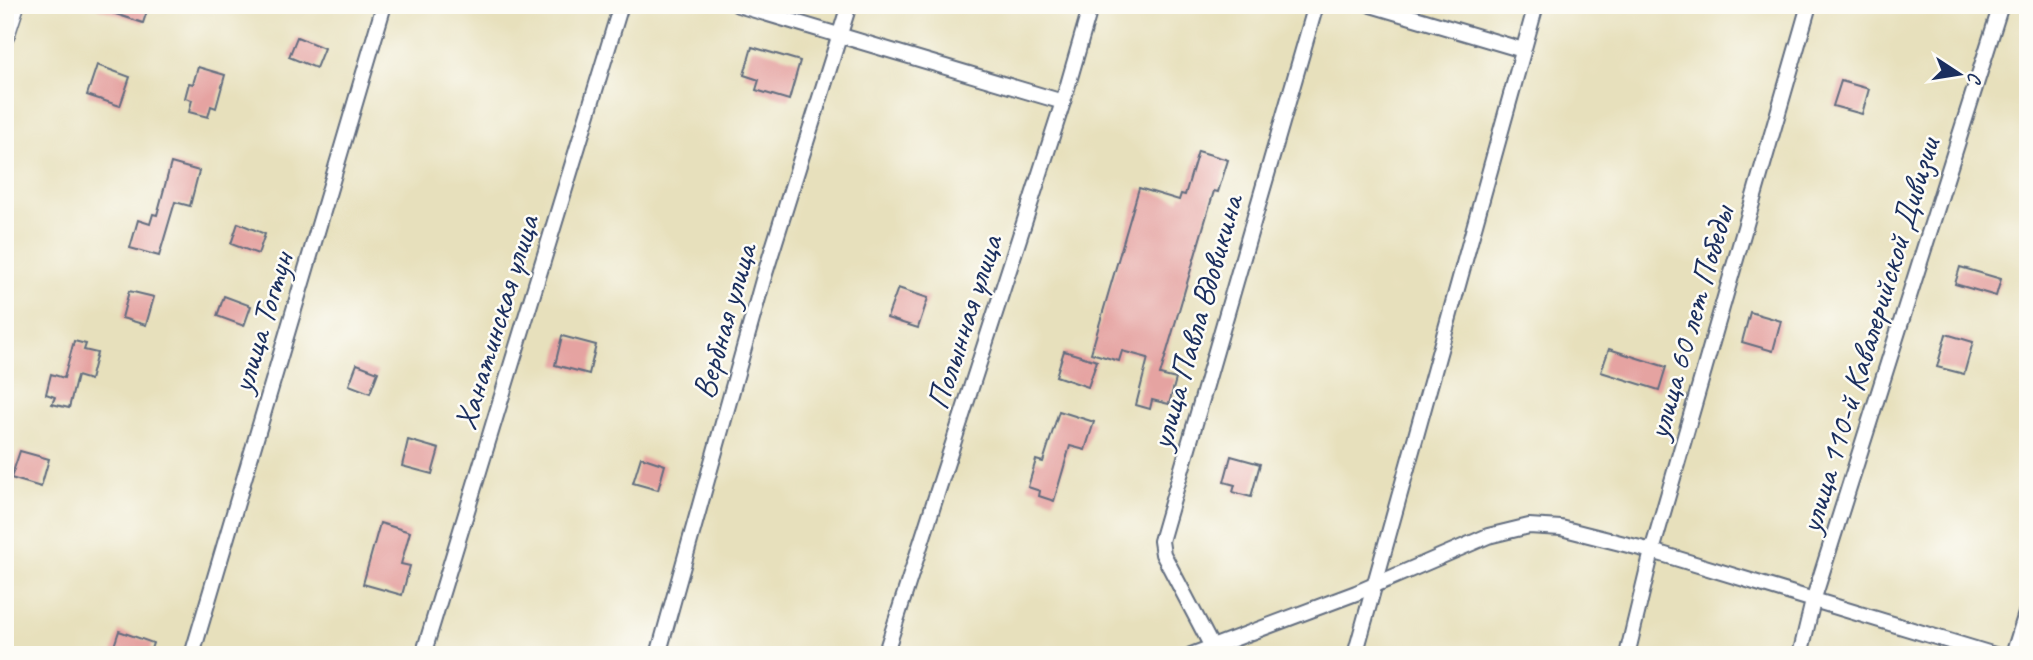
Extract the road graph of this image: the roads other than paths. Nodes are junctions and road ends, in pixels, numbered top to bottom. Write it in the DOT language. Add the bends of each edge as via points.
graph roads {
  1 [pos="15,5"];
  2 [pos="384,5"];
  3 [pos="621,5"];
  4 [pos="738,5"];
  5 [pos="849,5"];
  6 [pos="1091,5"];
  7 [pos="1316,5"];
  8 [pos="1371,5"];
  9 [pos="1536,5"];
  10 [pos="1809,5"];
  11 [pos="2001,5"];
  12 [pos="5,36"];
  13 [pos="840,36"];
  14 [pos="1523,50"];
  15 [pos="1063,102"];
  16 [pos="1652,551"];
  17 [pos="1374,585"];
  18 [pos="1813,601"];
  19 [pos="2028,607"];
  20 [pos="1212,647"];
  21 [pos="192,655"];
  22 [pos="423,655"];
  23 [pos="658,655"];
  24 [pos="885,655"];
  25 [pos="1191,655"];
  26 [pos="1355,655"];
  27 [pos="1627,655"];
  28 [pos="1800,655"];
  29 [pos="1995,655"];
  30 [pos="2013,655"];
  1 -- 12 [label="street"];
  2 -- 21 [label="street, улица Тогтун"];
  3 -- 22 [label="street, Ханатинская улица"];
  4 -- 13 [label="street"];
  5 -- 13 [label="street, Вербная улица"];
  6 -- 15 [label="street, Полынная улица"];
  7 -- 20 [label="street, улица Павла Вдовикина" via="1161,541 1163,554"];
  8 -- 14 [label="street"];
  9 -- 14 [label="street"];
  10 -- 16 [label="street, улица 60 лет Победы"];
  11 -- 18 [label="street, улица 110-й Кавалерийской Дивизии"];
  13 -- 15 [label="street"];
  13 -- 23 [label="street, Вербная улица" via="763,280"];
  14 -- 17 [label="street"];
  15 -- 24 [label="street, Полынная улица"];
  16 -- 17 [label="street" via="1561,528 1529,526 1488,536"];
  16 -- 18 [label="street"];
  16 -- 27 [label="street, улица 60 лет Победы"];
  17 -- 20 [label="street"];
  17 -- 26 [label="street"];
  18 -- 28 [label="street"];
  18 -- 29 [label="street"];
  19 -- 30 [label="street"];
  20 -- 25 [label="street"];
}
